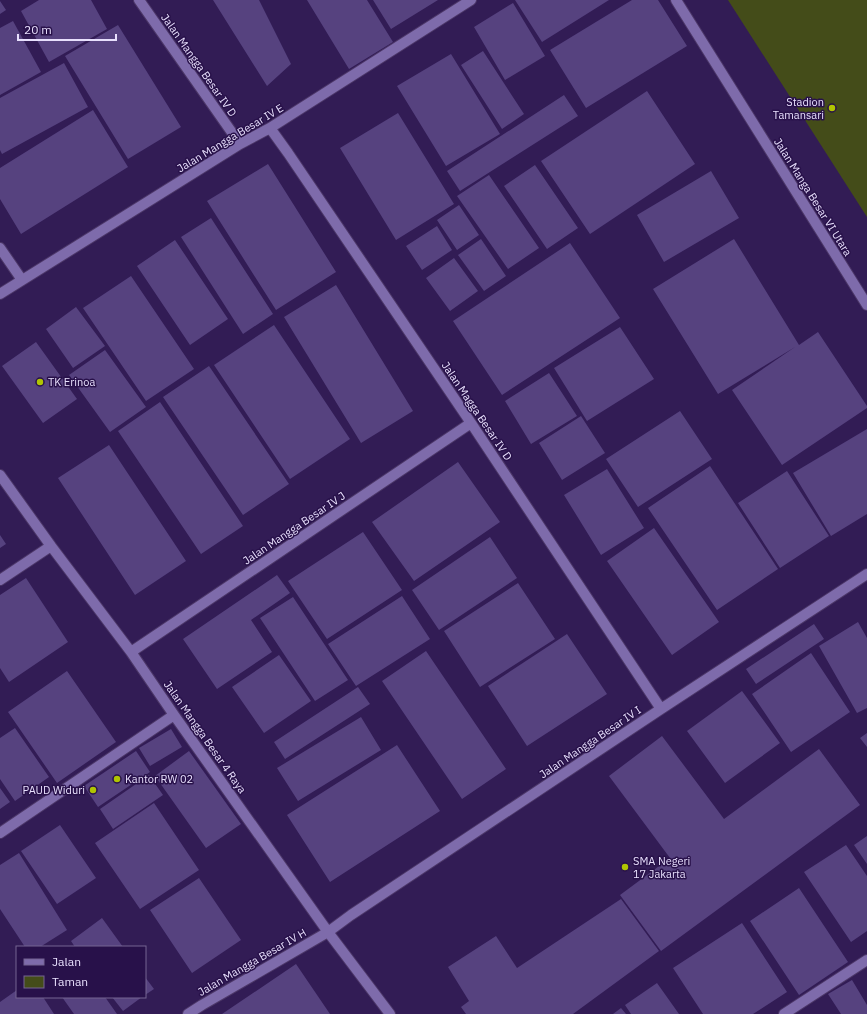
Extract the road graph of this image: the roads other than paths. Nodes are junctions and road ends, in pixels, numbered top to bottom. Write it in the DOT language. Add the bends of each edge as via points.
graph roads {
  1 [pos="139,0"];
  2 [pos="471,0"];
  3 [pos="676,0"];
  4 [pos="270,128"];
  5 [pos="240,144"];
  6 [pos="0,248"];
  7 [pos="22,280"];
  8 [pos="0,294"];
  9 [pos="867,305"];
  10 [pos="471,423"];
  11 [pos="0,475"];
  12 [pos="51,546"];
  13 [pos="867,574"];
  14 [pos="0,580"];
  15 [pos="131,652"];
  16 [pos="661,709"];
  17 [pos="174,715"];
  18 [pos="0,833"];
  19 [pos="328,932"];
  20 [pos="867,960"];
  21 [pos="188,1014"];
  22 [pos="390,1014"];
  23 [pos="784,1014"];
  1 -- 5 [label="street, Jalan Mangga Besar IV D"];
  2 -- 4 [label="street, Jalan Mangga Besar IV E"];
  3 -- 9 [label="street, Jalan Manga Besar VI Utara"];
  4 -- 5 [label="street, Jalan Mangga Besar IV E"];
  4 -- 10 [label="street, Jalan Magga Besar IV D"];
  5 -- 7 [label="street, Jalan Mangga Besar IV E"];
  6 -- 7 [label="street"];
  7 -- 8 [label="street, Jalan Mangga Besar IV E"];
  10 -- 15 [label="street, Jalan Mangga Besar IV J"];
  10 -- 16 [label="street, Jalan Magga Besar IV D"];
  11 -- 12 [label="street, Jalan Mangga Besar 4 Raya"];
  12 -- 14 [label="street"];
  12 -- 15 [label="street, Jalan Mangga Besar 4 Raya"];
  13 -- 16 [label="street, Jalan Mangga Besar IV I"];
  15 -- 17 [label="street, Jalan Mangga Besar 4 Raya"];
  16 -- 19 [label="street, Jalan Mangga Besar IV I"];
  17 -- 18 [label="street"];
  17 -- 19 [label="street, Jalan Mangga Besar 4 Raya"];
  19 -- 21 [label="street, Jalan Mangga Besar IV H"];
  19 -- 22 [label="street, Jalan Mangga Besar 4 Raya"];
  20 -- 23 [label="street"];
}
